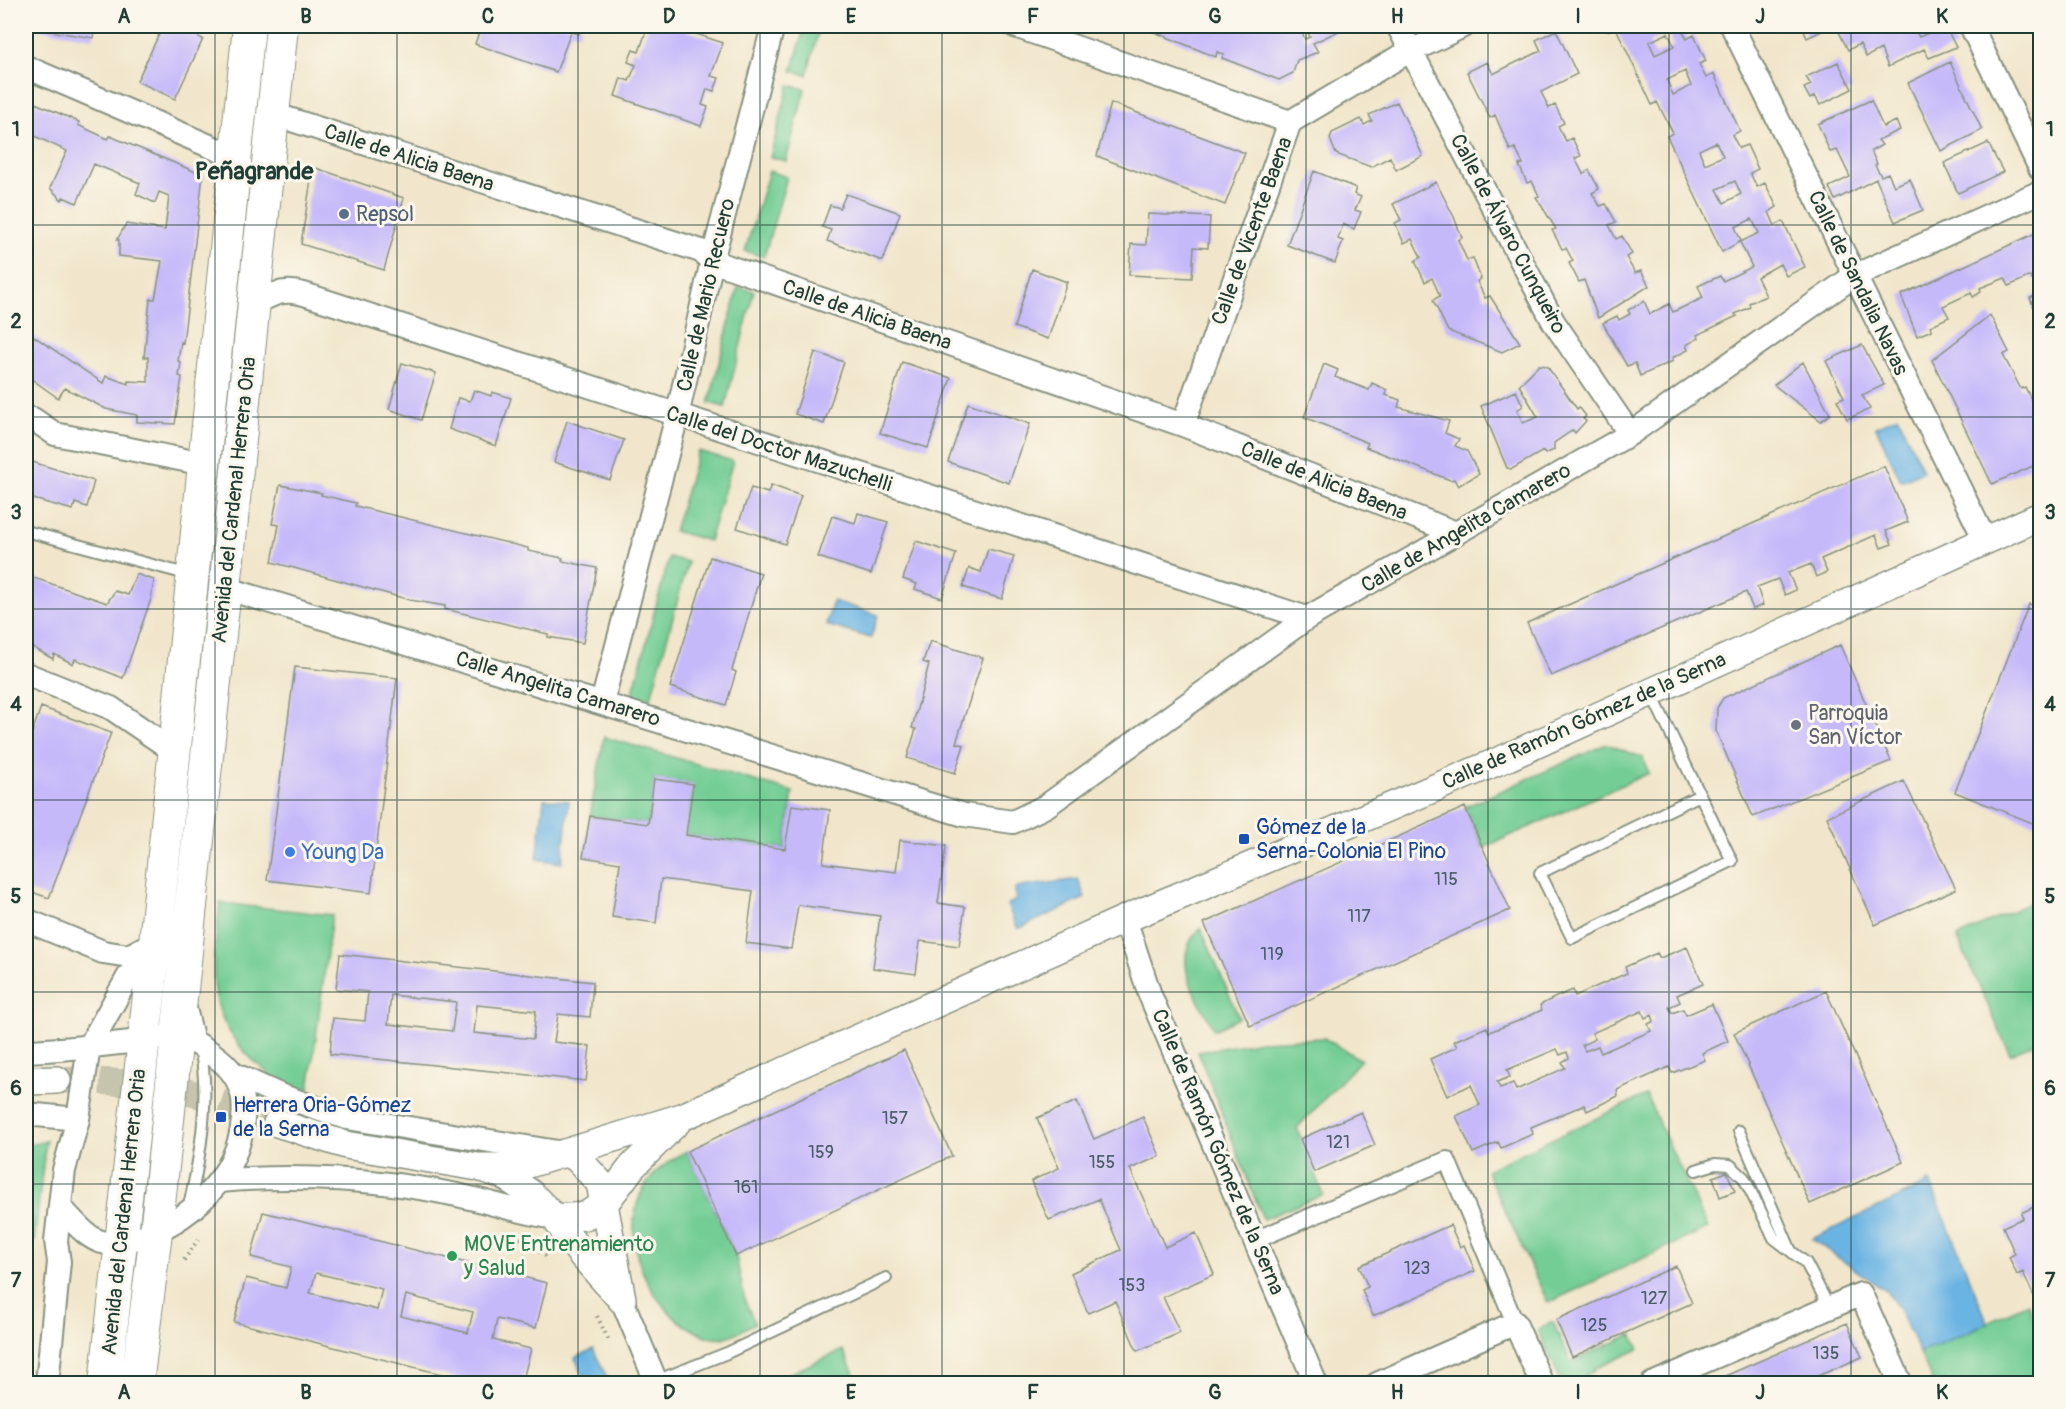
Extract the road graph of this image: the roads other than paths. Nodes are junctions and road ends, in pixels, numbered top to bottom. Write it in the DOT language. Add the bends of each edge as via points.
graph roads {
  1 [pos="249,26"];
  2 [pos="282,26"];
  3 [pos="773,26"];
  4 [pos="1398,26"];
  5 [pos="1463,26"];
  6 [pos="1732,26"];
  7 [pos="1971,26"];
  8 [pos="1029,28"];
  9 [pos="1410,51"];
  10 [pos="26,67"];
  11 [pos="273,114"];
  12 [pos="1290,122"];
  13 [pos="235,157"];
  14 [pos="2040,168"];
  15 [pos="2040,192"];
  16 [pos="712,261"];
  17 [pos="1854,276"];
  18 [pos="253,305"];
  19 [pos="677,416"];
  20 [pos="33,419"];
  21 [pos="1183,425"];
  22 [pos="1630,435"];
  23 [pos="204,464"];
  24 [pos="2040,516"];
  25 [pos="26,531"];
  26 [pos="1456,533"];
  27 [pos="1985,540"];
  28 [pos="193,576"];
  29 [pos="225,588"];
  30 [pos="1307,618"];
  31 [pos="26,674"];
  32 [pos="1650,691"];
  33 [pos="602,703"];
  34 [pos="174,751"];
  35 [pos="890,791"];
  36 [pos="1700,795"];
  37 [pos="1125,919"];
  38 [pos="26,920"];
  39 [pos="155,942"];
  40 [pos="188,1040"];
  41 [pos="143,1041"];
  42 [pos="89,1047"];
  43 [pos="26,1051"];
  44 [pos="236,1075"];
  45 [pos="57,1080"];
  46 [pos="26,1081"];
  47 [pos="26,1114"];
  48 [pos="682,1117"];
  49 [pos="78,1119"];
  50 [pos="277,1123"];
  51 [pos="1739,1131"];
  52 [pos="564,1153"];
  53 [pos="478,1167"];
  54 [pos="1696,1170"];
  55 [pos="220,1181"];
  56 [pos="605,1203"];
  57 [pos="61,1208"];
  58 [pos="187,1212"];
  59 [pos="555,1218"];
  60 [pos="156,1232"];
  61 [pos="1255,1240"];
  62 [pos="122,1242"];
  63 [pos="1792,1253"];
  64 [pos="886,1278"];
  65 [pos="622,1300"];
  66 [pos="1829,1306"];
  67 [pos="1515,1323"];
  68 [pos="657,1382"];
  69 [pos="47,1383"];
  70 [pos="105,1383"];
  71 [pos="137,1383"];
  72 [pos="1316,1383"];
  73 [pos="1377,1383"];
  74 [pos="1542,1383"];
  75 [pos="1652,1383"];
  76 [pos="1901,1383"];
  1 -- 13 [label="main road, Avenida del Cardenal Herrera Oria"];
  2 -- 11 [label="main road, Avenida del Cardenal Herrera Oria"];
  3 -- 16 [label="street, Calle de Mario Recuero"];
  4 -- 9 [label="street, Calle de Álvaro Cunqueiro"];
  5 -- 9 [label="street, Calle de Vicente Baena"];
  6 -- 17 [label="street, Calle de Sandalia Navas"];
  7 -- 14 [label="street"];
  8 -- 12 [label="street"];
  9 -- 12 [label="street, Calle de Vicente Baena"];
  9 -- 22 [label="street, Calle de Álvaro Cunqueiro" via="1553,321"];
  10 -- 13 [label="street"];
  11 -- 16 [label="street, Calle de Alicia Baena" via="701,251"];
  11 -- 18 [label="main road, Avenida del Cardenal Herrera Oria"];
  12 -- 21 [label="street, Calle de Vicente Baena"];
  13 -- 23 [label="main road, Avenida del Cardenal Herrera Oria"];
  15 -- 17 [label="street, Calle de Angelita Camarero"];
  16 -- 19 [label="street, Calle de Mario Recuero"];
  16 -- 21 [label="street, Calle de Alicia Baena"];
  17 -- 22 [label="street, Calle de Angelita Camarero"];
  17 -- 27 [label="street, Calle de Sandalia Navas"];
  18 -- 19 [label="street, Calle del Doctor Mazuchelli" via="270,294 290,290"];
  18 -- 29 [label="main road, Avenida del Cardenal Herrera Oria"];
  19 -- 30 [label="street, Calle del Doctor Mazuchelli"];
  19 -- 33 [label="street, Calle de Mario Recuero"];
  20 -- 23 [label="street" via="55,434"];
  21 -- 26 [label="street, Calle de Alicia Baena"];
  22 -- 26 [label="street, Calle de Angelita Camarero"];
  23 -- 28 [label="main road, Avenida del Cardenal Herrera Oria"];
  24 -- 27 [label="street, Calle de Ramón Gómez de la Serna"];
  25 -- 28 [label="lane"];
  26 -- 30 [label="street, Calle de Angelita Camarero"];
  27 -- 32 [label="street, Calle de Ramón Gómez de la Serna"];
  28 -- 34 [label="main road, Avenida del Cardenal Herrera Oria"];
  29 -- 33 [label="street, Calle Angelita Camarero"];
  29 -- 40 [label="main road, Avenida del Cardenal Herrera Oria" via="183,975"];
  30 -- 35 [label="street, Calle de Angelita Camarero" via="1046,806 1014,822 964,815"];
  31 -- 34 [label="street" via="111,708"];
  32 -- 36 [label="lane"];
  32 -- 37 [label="street, Calle de Ramón Gómez de la Serna" via="1508,757"];
  33 -- 35 [label="street, Calle Angelita Camarero"];
  34 -- 39 [label="main road, Avenida del Cardenal Herrera Oria"];
  36 -- 36 [label="lane" via="1540,873 1572,938 1732,861"];
  37 -- 48 [label="street, Calle de Ramón Gómez de la Serna"];
  37 -- 61 [label="street, Calle de Ramón Gómez de la Serna" via="1150,995"];
  38 -- 39 [label="street" via="103,952 129,956"];
  39 -- 41 [label="main road, Avenida del Cardenal Herrera Oria"];
  39 -- 42 [label="street" via="128,977"];
  40 -- 41 [label="street, Avenida del Cardenal Herrera Oria"];
  40 -- 44 [label="street"];
  40 -- 58 [label="lane, Avenida del Cardenal Herrera Oria" via="204,1094 195,1180"];
  40 -- 60 [label="main road, Avenida del Cardenal Herrera Oria"];
  41 -- 42 [label="street, Avenida del Cardenal Herrera Oria"];
  41 -- 62 [label="main road, Avenida del Cardenal Herrera Oria"];
  42 -- 43 [label="street, Avenida del Cardenal Herrera Oria"];
  42 -- 49 [label="street"];
  44 -- 52 [label="street, Calle de Ramón Gómez de la Serna" via="347,1119"];
  44 -- 55 [label="street, Avenida del Cardenal Herrera Oria" via="243,1094 242,1137 234,1160"];
  45 -- 46 [label="street"];
  47 -- 49 [label="street"];
  48 -- 52 [label="street, Calle de Ramón Gómez de la Serna"];
  48 -- 56 [label="street, Calle de Ramón Gómez de la Serna" via="632,1167"];
  49 -- 57 [label="street" via="64,1170"];
  50 -- 53 [label="street, Calle de Ramón Gómez de la Serna" via="346,1145"];
  51 -- 63 [label="lane"];
  52 -- 53 [label="street, Calle de Ramón Gómez de la Serna" via="519,1167"];
  52 -- 56 [label="street, Calle de Ramón Gómez de la Serna" via="576,1157 591,1172 600,1183"];
  53 -- 59 [label="street, Calle de Ramón Gómez de la Serna" via="517,1183"];
  54 -- 63 [label="lane" via="1715,1164 1730,1165 1744,1178 1774,1238"];
  55 -- 58 [label="street, Avenida del Cardenal Herrera Oria"];
  55 -- 59 [label="street, Calle de Ramón Gómez de la Serna" via="277,1178 416,1188"];
  56 -- 59 [label="street, Calle de Ramón Gómez de la Serna" via="585,1216"];
  56 -- 65 [label="street, Calle de Ramón Gómez de la Serna"];
  57 -- 62 [label="street" via="90,1236 103,1242"];
  57 -- 69 [label="street"];
  58 -- 60 [label="street, Avenida del Cardenal Herrera Oria"];
  59 -- 65 [label="street, Calle de Ramón Gómez de la Serna"];
  60 -- 62 [label="street"];
  60 -- 71 [label="main road, Avenida del Cardenal Herrera Oria"];
  61 -- 67 [label="street" via="1447,1160"];
  61 -- 72 [label="street, Calle de Ramón Gómez de la Serna"];
  62 -- 70 [label="main road, Avenida del Cardenal Herrera Oria"];
  63 -- 66 [label="lane" via="1806,1263"];
  64 -- 68 [label="lane"];
  65 -- 68 [label="street, Calle de Ramón Gómez de la Serna"];
  66 -- 75 [label="street"];
  66 -- 76 [label="street" via="1861,1294"];
  67 -- 73 [label="street"];
  67 -- 74 [label="street"];
}
